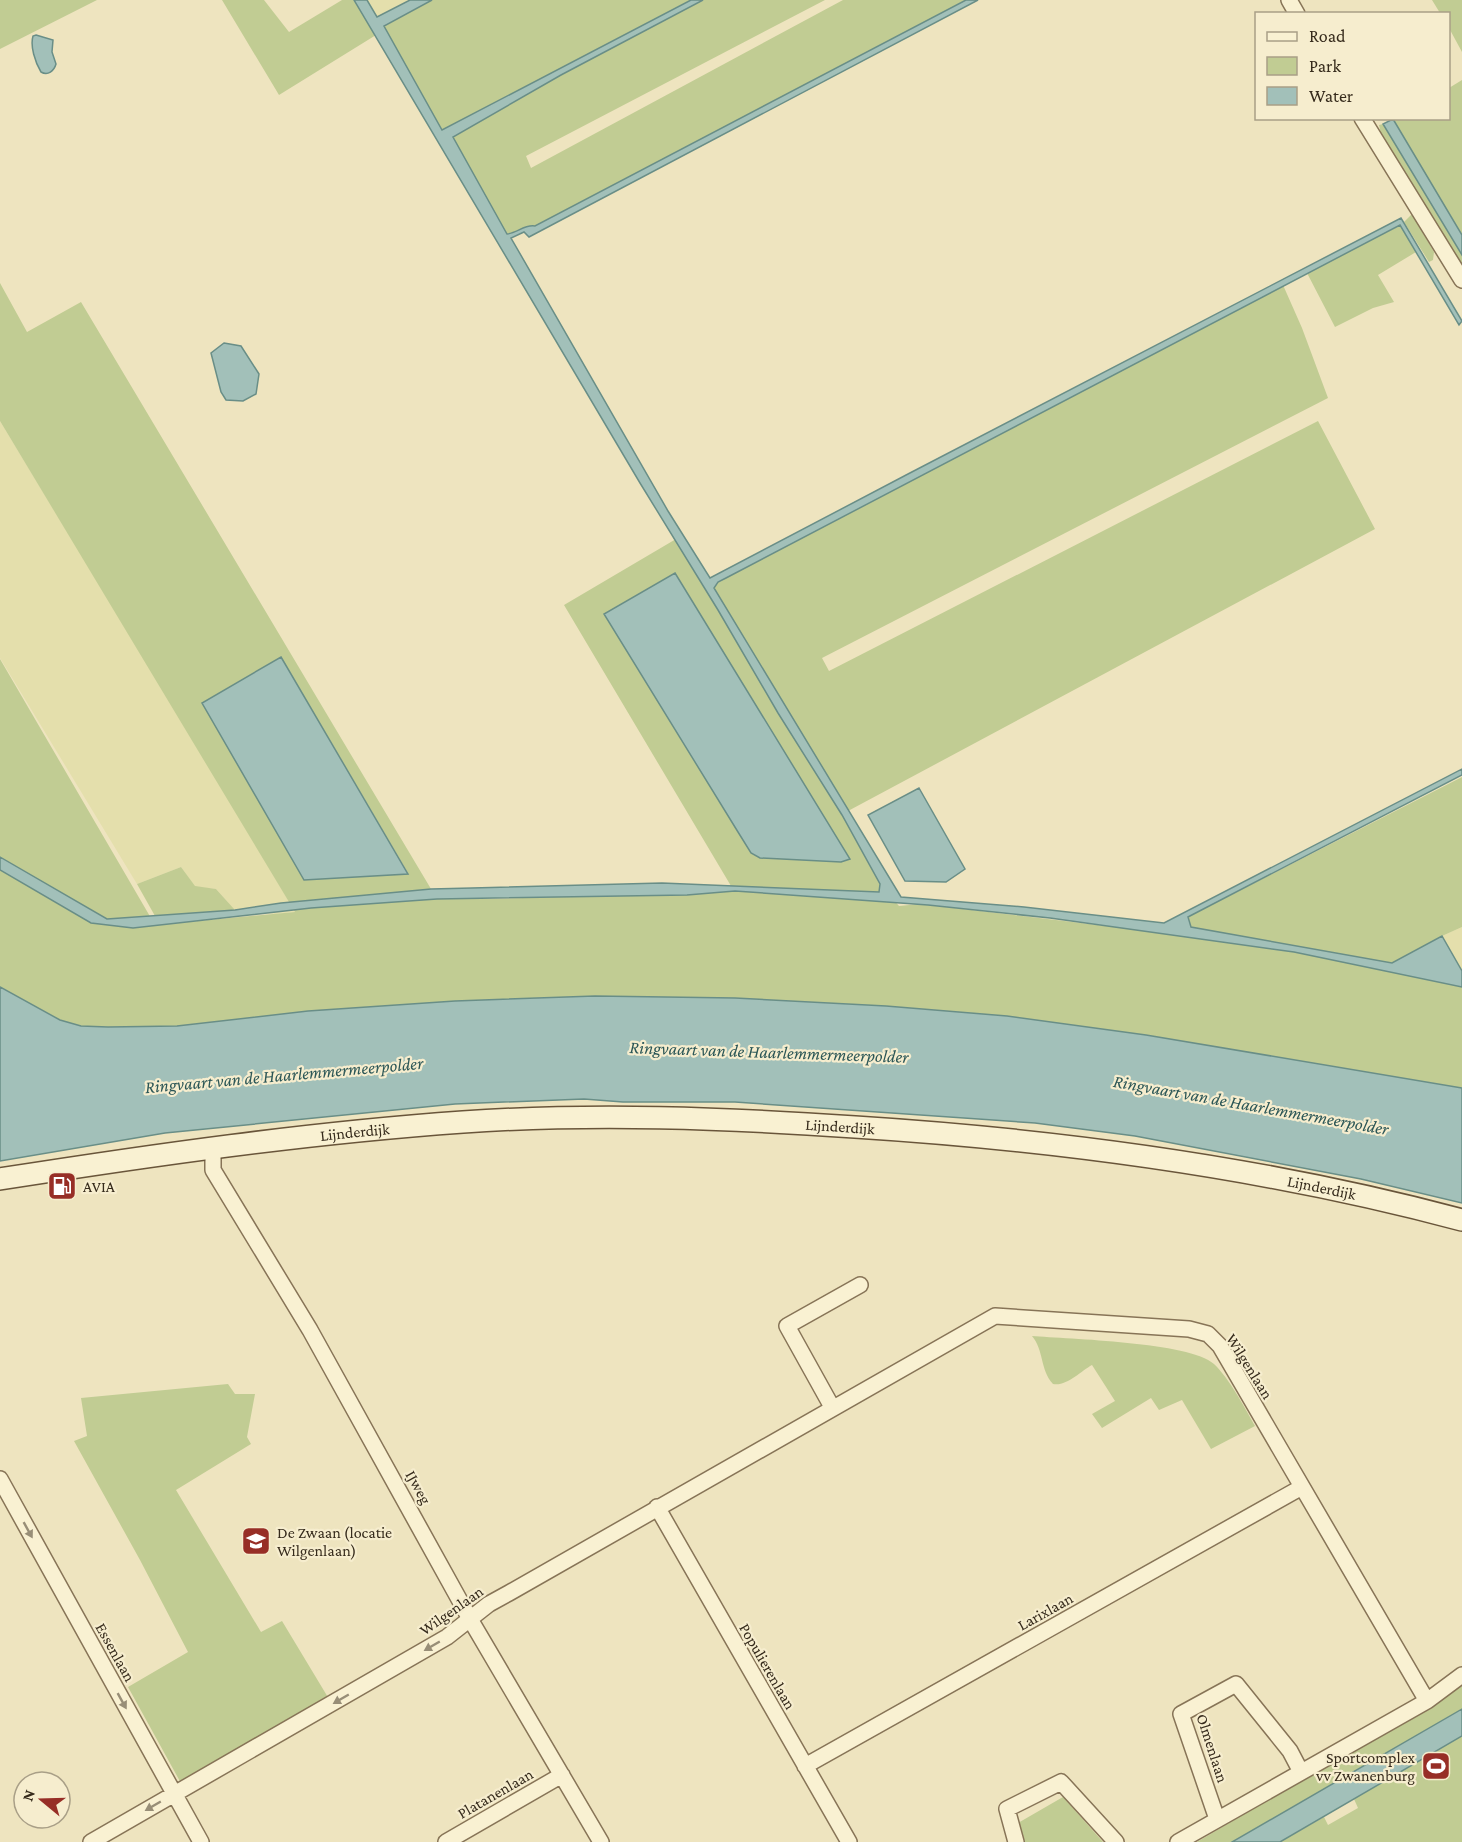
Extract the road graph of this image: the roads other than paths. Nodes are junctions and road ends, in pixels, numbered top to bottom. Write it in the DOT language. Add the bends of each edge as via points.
graph roads {
  1 [pos="1363,120"];
  2 [pos="1462,280"];
  3 [pos="213,1149"];
  4 [pos="0,1179"];
  5 [pos="1462,1220"];
  6 [pos="860,1284"];
  7 [pos="832,1407"];
  8 [pos="0,1479"];
  9 [pos="1302,1487"];
  10 [pos="657,1507"];
  11 [pos="470,1619"];
  12 [pos="1462,1675"];
  13 [pos="1427,1701"];
  14 [pos="805,1766"];
  15 [pos="1301,1772"];
  16 [pos="562,1775"];
  17 [pos="174,1795"];
  18 [pos="1217,1819"];
  19 [pos="91,1842"];
  20 [pos="201,1842"];
  21 [pos="446,1842"];
  22 [pos="601,1842"];
  23 [pos="849,1842"];
  24 [pos="1016,1842"];
  25 [pos="1116,1842"];
  26 [pos="1178,1842"];
  1 -- 2 [label="street"];
  3 -- 4 [label="street, Lijnderdijk"];
  3 -- 5 [label="street, Lijnderdijk" via="363,1130 551,1118 726,1119 834,1125 1151,1157 1337,1191"];
  3 -- 11 [label="street, IJweg" via="213,1170 310,1329"];
  6 -- 7 [label="street" via="787,1326"];
  7 -- 9 [label="street, Wilgenlaan" via="995,1316 1189,1329 1208,1334 1220,1346"];
  7 -- 10 [label="street, Wilgenlaan"];
  8 -- 17 [label="street, Essenlaan, one-way"];
  9 -- 13 [label="street, Wilgenlaan"];
  9 -- 14 [label="street, Larixlaan"];
  10 -- 11 [label="street, Wilgenlaan" via="499,1598"];
  10 -- 14 [label="street, Populierenlaan"];
  11 -- 16 [label="street, IJweg"];
  11 -- 17 [label="street, Wilgenlaan, one-way" via="447,1637"];
  12 -- 13 [label="street"];
  13 -- 15 [label="street"];
  14 -- 23 [label="street, Populierenlaan"];
  15 -- 18 [label="street"];
  15 -- 18 [label="street, Olmenlaan" via="1290,1751 1236,1684 1181,1714"];
  16 -- 21 [label="street, Platanenlaan"];
  16 -- 22 [label="street, IJweg"];
  17 -- 19 [label="street, Wilgenlaan, one-way"];
  17 -- 20 [label="street, Essenlaan"];
  18 -- 26 [label="street"];
  24 -- 25 [label="street" via="1006,1809 1061,1782"];
}
